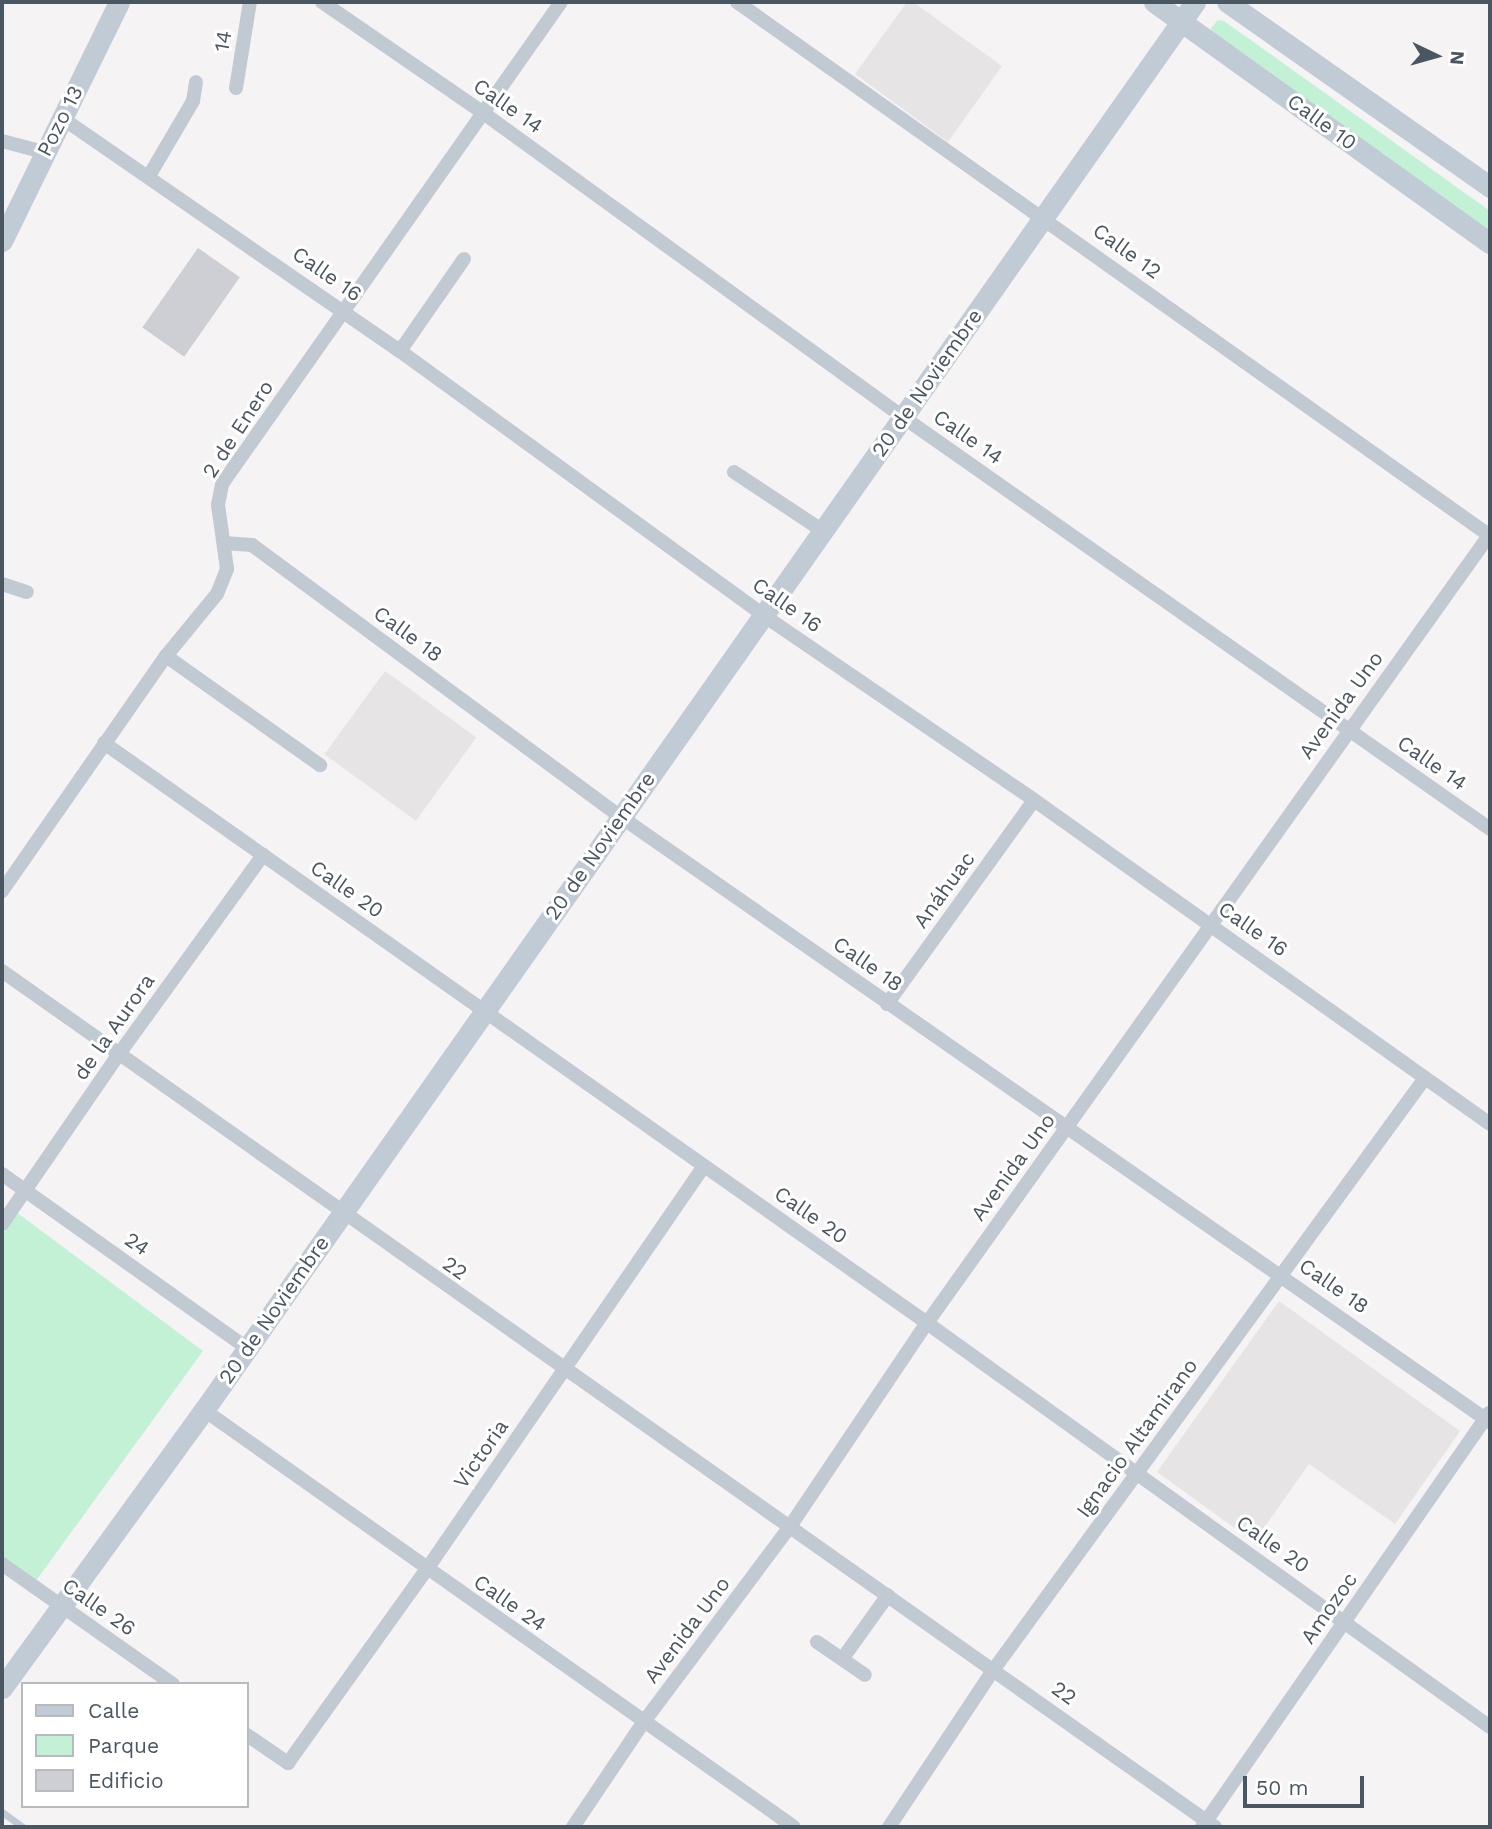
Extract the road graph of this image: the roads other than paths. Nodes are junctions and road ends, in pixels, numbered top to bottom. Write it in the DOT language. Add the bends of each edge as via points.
graph roads {
  1 [pos="119,2"];
  2 [pos="250,2"];
  3 [pos="322,2"];
  4 [pos="561,2"];
  5 [pos="737,2"];
  6 [pos="1154,2"];
  7 [pos="1195,2"];
  8 [pos="1227,2"];
  9 [pos="1181,21"];
  10 [pos="196,82"];
  11 [pos="236,88"];
  12 [pos="482,112"];
  13 [pos="62,118"];
  14 [pos="2,141"];
  15 [pos="44,152"];
  16 [pos="149,176"];
  17 [pos="1490,187"];
  18 [pos="1043,217"];
  19 [pos="2,241"];
  20 [pos="1490,243"];
  21 [pos="464,259"];
  22 [pos="343,312"];
  23 [pos="400,351"];
  24 [pos="903,417"];
  25 [pos="734,472"];
  26 [pos="823,531"];
  27 [pos="1490,535"];
  28 [pos="225,543"];
  29 [pos="2,584"];
  30 [pos="27,593"];
  31 [pos="763,615"];
  32 [pos="166,656"];
  33 [pos="1348,730"];
  34 [pos="104,743"];
  35 [pos="320,765"];
  36 [pos="1034,800"];
  37 [pos="621,817"];
  38 [pos="1490,829"];
  39 [pos="263,855"];
  40 [pos="2,891"];
  41 [pos="1212,926"];
  42 [pos="2,971"];
  43 [pos="887,1004"];
  44 [pos="484,1012"];
  45 [pos="119,1054"];
  46 [pos="1425,1078"];
  47 [pos="1490,1124"];
  48 [pos="1067,1129"];
  49 [pos="704,1166"];
  50 [pos="2,1174"];
  51 [pos="26,1191"];
  52 [pos="342,1214"];
  53 [pos="2,1224"];
  54 [pos="1281,1274"];
  55 [pos="927,1323"];
  56 [pos="247,1348"];
  57 [pos="565,1371"];
  58 [pos="204,1410"];
  59 [pos="1489,1418"];
  60 [pos="1138,1475"];
  61 [pos="789,1528"];
  62 [pos="2,1564"];
  63 [pos="427,1569"];
  64 [pos="887,1595"];
  65 [pos="59,1606"];
  66 [pos="1346,1621"];
  67 [pos="817,1642"];
  68 [pos="843,1658"];
  69 [pos="994,1669"];
  70 [pos="865,1675"];
  71 [pos="170,1682"];
  72 [pos="2,1688"];
  73 [pos="643,1723"];
  74 [pos="1490,1727"];
  75 [pos="248,1736"];
  76 [pos="2,1812"];
  77 [pos="1208,1825"];
  78 [pos="23,1827"];
  79 [pos="573,1827"];
  80 [pos="794,1827"];
  81 [pos="889,1827"];
  1 -- 13 [label="main road, Pozo 13"];
  2 -- 11 [label="street, 14"];
  3 -- 12 [label="street, Calle 14"];
  4 -- 12 [label="street, 2 de Enero"];
  5 -- 18 [label="street, Calle 12"];
  6 -- 9 [label="main road, Calle 10"];
  7 -- 9 [label="main road, 20 de Noviembre"];
  8 -- 17 [label="main road, Calle 10"];
  9 -- 18 [label="main road, 20 de Noviembre"];
  9 -- 20 [label="main road, Calle 10"];
  10 -- 16 [label="street" via="193,101"];
  12 -- 22 [label="street, 2 de Enero"];
  12 -- 24 [label="street, Calle 14"];
  13 -- 15 [label="main road, Pozo 13"];
  13 -- 16 [label="street, Calle 16"];
  14 -- 15 [label="street"];
  15 -- 19 [label="main road, Pozo 13"];
  16 -- 22 [label="street, Calle 16"];
  18 -- 24 [label="main road, 20 de Noviembre"];
  18 -- 27 [label="street, Calle 12"];
  21 -- 23 [label="street"];
  22 -- 23 [label="street, Calle 16"];
  22 -- 28 [label="street, 2 de Enero" via="222,484 218,505"];
  23 -- 31 [label="street, Calle 16"];
  24 -- 26 [label="main road, 20 de Noviembre"];
  24 -- 33 [label="street, Calle 14"];
  25 -- 26 [label="street"];
  26 -- 31 [label="main road, 20 de Noviembre"];
  27 -- 33 [label="street, Avenida Uno"];
  28 -- 32 [label="street, 2 de Enero" via="227,569 217,594"];
  28 -- 37 [label="street, Calle 18" via="252,545"];
  29 -- 30 [label="street"];
  31 -- 36 [label="street, Calle 16"];
  31 -- 37 [label="main road, 20 de Noviembre"];
  32 -- 34 [label="street, 2 de Enero"];
  32 -- 35 [label="street"];
  33 -- 38 [label="street, Calle 14"];
  33 -- 41 [label="street, Avenida Uno"];
  34 -- 39 [label="street, Calle 20"];
  34 -- 40 [label="street, 2 de Enero"];
  36 -- 41 [label="street, Calle 16"];
  36 -- 43 [label="street, Anáhuac"];
  37 -- 43 [label="street, Calle 18"];
  37 -- 44 [label="main road, 20 de Noviembre"];
  39 -- 44 [label="street, Calle 20"];
  39 -- 45 [label="street, de la Aurora"];
  41 -- 46 [label="street, Calle 16"];
  41 -- 48 [label="street, Avenida Uno"];
  42 -- 45 [label="street, 22"];
  43 -- 48 [label="street, Calle 18"];
  44 -- 49 [label="street, Calle 20"];
  44 -- 52 [label="main road, 20 de Noviembre"];
  45 -- 51 [label="street, de la Aurora"];
  45 -- 52 [label="street, 22"];
  46 -- 47 [label="street, Calle 16"];
  46 -- 54 [label="street, Ignacio Altamirano"];
  48 -- 54 [label="street, Calle 18"];
  48 -- 55 [label="street, Avenida Uno"];
  49 -- 55 [label="street, Calle 20"];
  49 -- 57 [label="street, Victoria"];
  50 -- 51 [label="street, 24"];
  51 -- 53 [label="street, de la Aurora"];
  51 -- 56 [label="street, 24"];
  52 -- 56 [label="main road, 20 de Noviembre"];
  52 -- 57 [label="street, 22"];
  54 -- 59 [label="street, Calle 18"];
  54 -- 60 [label="street, Ignacio Altamirano"];
  55 -- 60 [label="street, Calle 20"];
  55 -- 61 [label="street, Avenida Uno"];
  56 -- 58 [label="main road, 20 de Noviembre"];
  57 -- 61 [label="street, 22"];
  57 -- 63 [label="street, Victoria"];
  58 -- 63 [label="street, Calle 24"];
  58 -- 65 [label="main road, 20 de Noviembre"];
  59 -- 66 [label="street, Amozoc"];
  60 -- 66 [label="street, Calle 20"];
  60 -- 69 [label="street, Ignacio Altamirano"];
  61 -- 64 [label="street, 22"];
  61 -- 73 [label="street, Avenida Uno"];
  62 -- 65 [label="street, Calle 26"];
  63 -- 73 [label="street, Calle 24"];
  63 -- 75 [label="street, Victoria" via="288,1763"];
  64 -- 68 [label="street"];
  64 -- 69 [label="street, 22"];
  65 -- 71 [label="street, Calle 26"];
  65 -- 72 [label="main road, 20 de Noviembre"];
  66 -- 74 [label="street, Calle 20"];
  66 -- 77 [label="street, Amozoc"];
  67 -- 68 [label="street"];
  68 -- 70 [label="street"];
  69 -- 77 [label="street, 22"];
  69 -- 81 [label="street, Ignacio Altamirano"];
  73 -- 79 [label="street, Avenida Uno"];
  73 -- 80 [label="street, Calle 24"];
  76 -- 78 [label="lane"];
}
